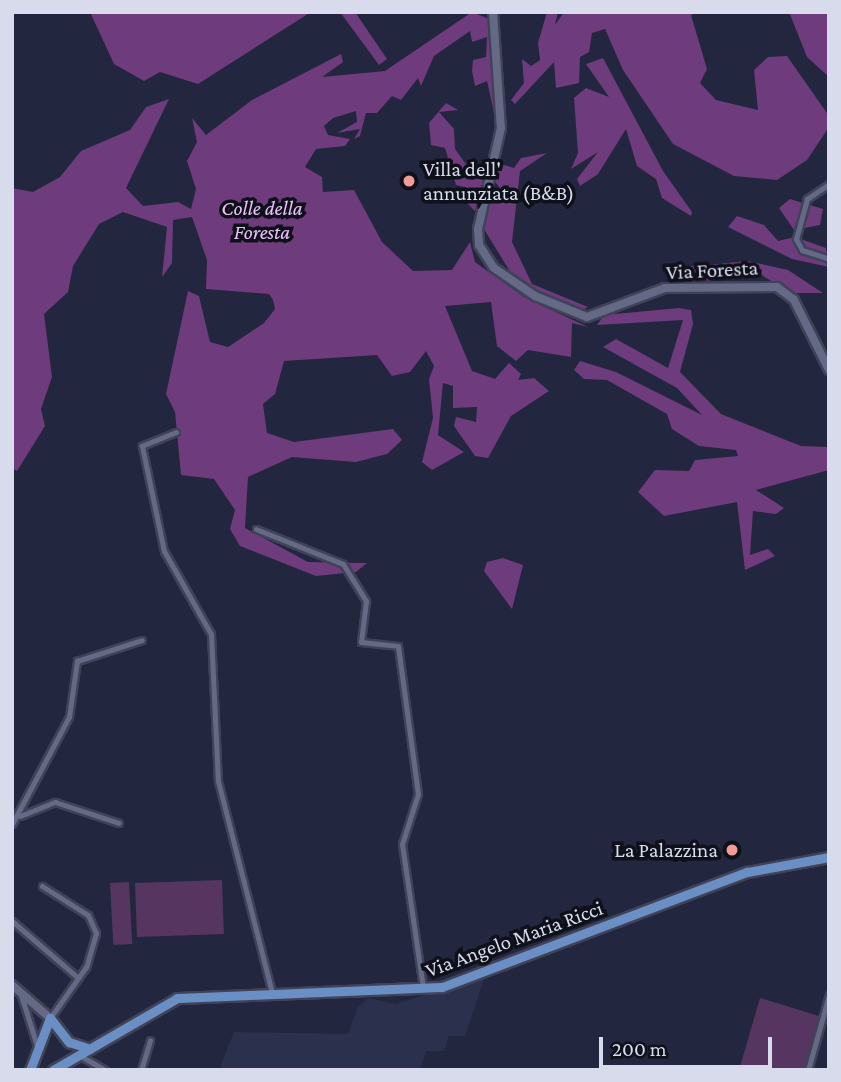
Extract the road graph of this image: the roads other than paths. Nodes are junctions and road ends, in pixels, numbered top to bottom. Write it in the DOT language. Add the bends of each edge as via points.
graph roads {
  1 [pos="493,12"];
  2 [pos="829,184"];
  3 [pos="829,259"];
  4 [pos="829,370"];
  5 [pos="176,432"];
  6 [pos="256,529"];
  7 [pos="142,640"];
  8 [pos="20,816"];
  9 [pos="119,822"];
  10 [pos="12,824"];
  11 [pos="829,857"];
  12 [pos="42,886"];
  13 [pos="12,921"];
  14 [pos="77,977"];
  15 [pos="12,985"];
  16 [pos="424,991"];
  17 [pos="20,992"];
  18 [pos="272,993"];
  19 [pos="829,995"];
  20 [pos="50,1018"];
  21 [pos="150,1040"];
  22 [pos="69,1042"];
  23 [pos="37,1046"];
  24 [pos="90,1049"];
  25 [pos="76,1057"];
  26 [pos="30,1070"];
  27 [pos="53,1070"];
  28 [pos="105,1070"];
  29 [pos="141,1070"];
  30 [pos="808,1070"];
  1 -- 4 [label="main road, Via Foresta" via="501,128 478,229 479,245 494,268 535,296 587,317 666,288 777,287 794,300"];
  2 -- 3 [label="street" via="807,200 796,239 802,250"];
  5 -- 18 [label="street" via="142,446 164,551 211,634 218,781"];
  6 -- 16 [label="street" via="343,564 366,601 361,642 398,646 418,794 402,844"];
  7 -- 8 [label="street" via="77,661 69,717"];
  8 -- 9 [label="street" via="55,802"];
  8 -- 10 [label="street"];
  11 -- 16 [label="main road, Via Angelo Maria Ricci" via="747,872"];
  12 -- 14 [label="street" via="93,920 92,952"];
  13 -- 14 [label="street"];
  14 -- 20 [label="street"];
  15 -- 17 [label="main road"];
  16 -- 18 [label="main road, Via Angelo Maria Ricci"];
  17 -- 20 [label="main road"];
  17 -- 23 [label="street"];
  18 -- 24 [label="main road, Via Angelo Maria Ricci" via="177,998"];
  19 -- 30 [label="street"];
  20 -- 22 [label="main road"];
  20 -- 23 [label="main road"];
  21 -- 29 [label="street"];
  22 -- 24 [label="main road"];
  22 -- 25 [label="main road"];
  23 -- 26 [label="main road"];
  24 -- 25 [label="main road, Via Angelo Maria Ricci"];
  25 -- 27 [label="main road, Via Angelo Maria Ricci"];
  25 -- 28 [label="street"];
}
